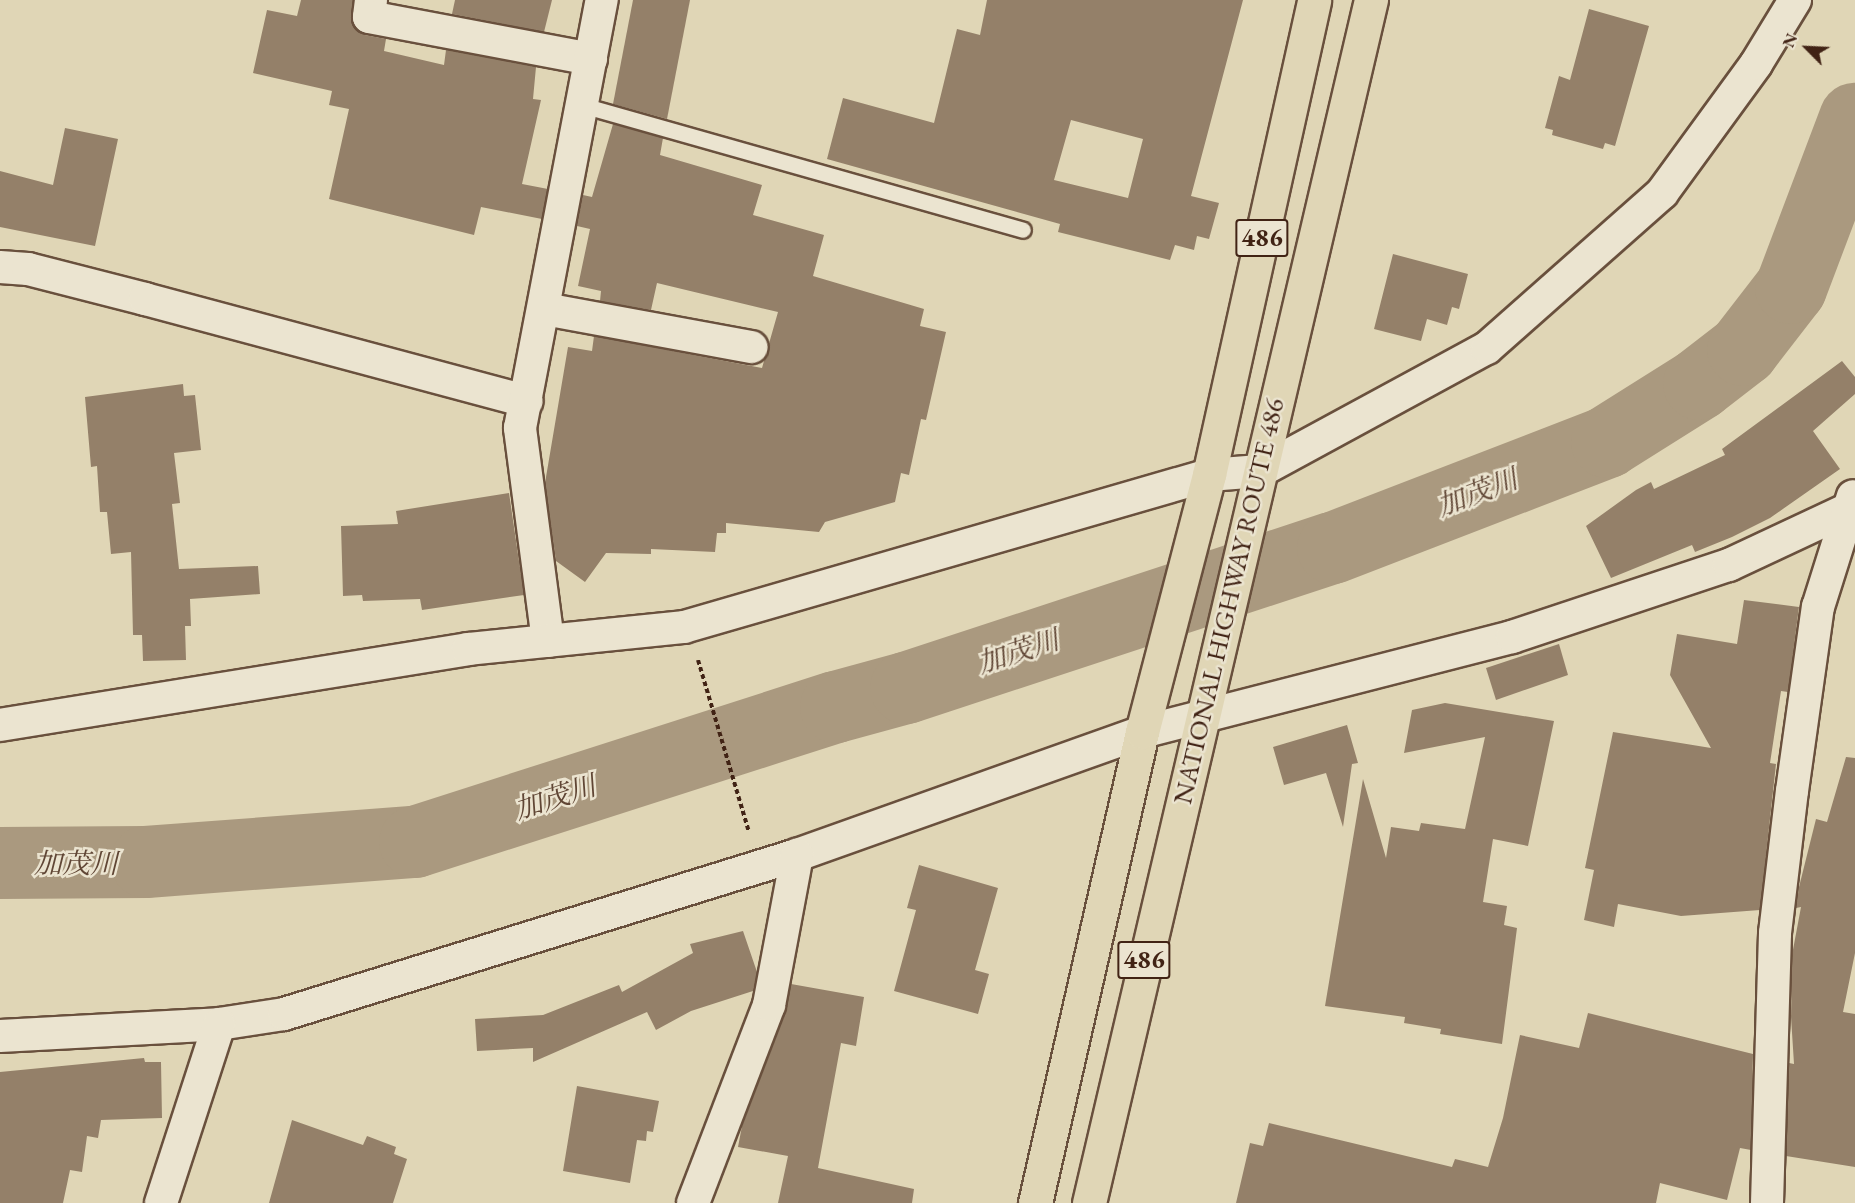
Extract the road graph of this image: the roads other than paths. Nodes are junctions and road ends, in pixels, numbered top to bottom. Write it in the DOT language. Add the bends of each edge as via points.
graph roads {
  1 [pos="370,0"];
  2 [pos="602,0"];
  3 [pos="1314,0"];
  4 [pos="1371,0"];
  5 [pos="1796,0"];
  6 [pos="591,59"];
  7 [pos="582,105"];
  8 [pos="1023,230"];
  9 [pos="0,267"];
  10 [pos="544,309"];
  11 [pos="752,347"];
  12 [pos="526,401"];
  13 [pos="1260,471"];
  14 [pos="1209,475"];
  15 [pos="1852,502"];
  16 [pos="548,641"];
  17 [pos="1200,717"];
  18 [pos="0,725"];
  19 [pos="1143,732"];
  20 [pos="797,855"];
  21 [pos="219,1024"];
  22 [pos="0,1036"];
  23 [pos="161,1203"];
  24 [pos="693,1203"];
  25 [pos="1035,1203"];
  26 [pos="1089,1203"];
  27 [pos="1767,1203"];
  1 -- 6 [label="street" via="369,17"];
  2 -- 6 [label="street"];
  3 -- 14 [label="highway, NATIONAL HIGHWAY ROUTE 486 / 486"];
  4 -- 13 [label="highway, NATIONAL HIGHWAY ROUTE 486 / 486"];
  5 -- 13 [label="street" via="1756,64 1662,193 1487,348"];
  6 -- 7 [label="street"];
  7 -- 8 [label="lane"];
  7 -- 10 [label="street"];
  9 -- 12 [label="street" via="28,269"];
  10 -- 11 [label="street"];
  10 -- 12 [label="street"];
  12 -- 16 [label="street" via="520,428"];
  13 -- 14 [label="street"];
  13 -- 17 [label="highway, NATIONAL HIGHWAY ROUTE 486 / 486"];
  14 -- 16 [label="street" via="684,627"];
  14 -- 19 [label="highway, NATIONAL HIGHWAY ROUTE 486 / 486"];
  15 -- 17 [label="street" via="1729,565 1512,637"];
  15 -- 27 [label="street" via="1818,607 1776,921"];
  16 -- 18 [label="street" via="468,649"];
  17 -- 19 [label="street"];
  17 -- 26 [label="highway, NATIONAL HIGHWAY ROUTE 486 / 486"];
  19 -- 20 [label="street"];
  19 -- 25 [label="highway, NATIONAL HIGHWAY ROUTE 486 / 486"];
  20 -- 21 [label="street" via="284,1014"];
  20 -- 24 [label="street" via="769,1005"];
  21 -- 22 [label="street"];
  21 -- 23 [label="street"];
}
